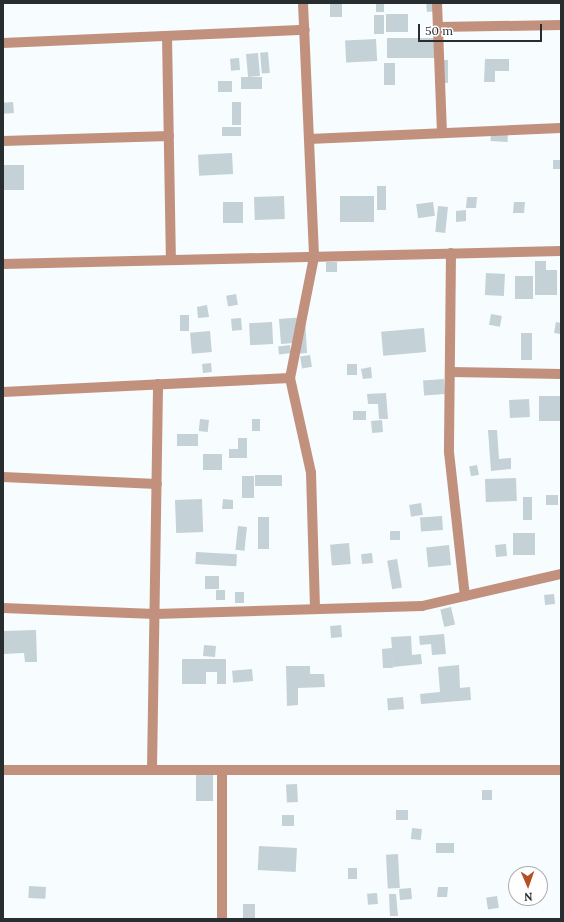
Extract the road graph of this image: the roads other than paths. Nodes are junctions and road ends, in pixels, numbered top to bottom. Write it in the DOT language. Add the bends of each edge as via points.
graph roads {
  1 [pos="303,3"];
  2 [pos="437,3"];
  3 [pos="561,25"];
  4 [pos="438,27"];
  5 [pos="305,30"];
  6 [pos="168,36"];
  7 [pos="3,43"];
  8 [pos="561,128"];
  9 [pos="442,133"];
  10 [pos="169,136"];
  11 [pos="309,139"];
  12 [pos="3,141"];
  13 [pos="561,251"];
  14 [pos="451,253"];
  15 [pos="314,257"];
  16 [pos="171,260"];
  17 [pos="3,264"];
  18 [pos="450,372"];
  19 [pos="561,374"];
  20 [pos="290,378"];
  21 [pos="158,384"];
  22 [pos="3,392"];
  23 [pos="3,477"];
  24 [pos="157,484"];
  25 [pos="561,574"];
  26 [pos="465,596"];
  27 [pos="3,608"];
  28 [pos="316,609"];
  29 [pos="154,614"];
  30 [pos="3,770"];
  31 [pos="152,770"];
  32 [pos="222,770"];
  33 [pos="561,770"];
  34 [pos="222,919"];
  1 -- 5 [label="street"];
  2 -- 4 [label="street"];
  3 -- 4 [label="street"];
  4 -- 9 [label="street"];
  5 -- 6 [label="street"];
  5 -- 11 [label="street"];
  6 -- 7 [label="street"];
  6 -- 10 [label="street"];
  8 -- 9 [label="street"];
  9 -- 11 [label="street"];
  10 -- 12 [label="street"];
  10 -- 16 [label="street"];
  11 -- 15 [label="street"];
  13 -- 14 [label="street"];
  14 -- 15 [label="street"];
  14 -- 18 [label="street"];
  15 -- 16 [label="street"];
  15 -- 20 [label="street"];
  16 -- 17 [label="street"];
  18 -- 19 [label="street"];
  18 -- 26 [label="street" via="449,452"];
  20 -- 21 [label="street"];
  20 -- 28 [label="street" via="311,472"];
  21 -- 22 [label="street"];
  21 -- 24 [label="street"];
  23 -- 24 [label="street"];
  24 -- 29 [label="street"];
  25 -- 26 [label="street"];
  26 -- 28 [label="street" via="422,606"];
  27 -- 29 [label="street"];
  28 -- 29 [label="street"];
  29 -- 31 [label="street"];
  30 -- 31 [label="street"];
  31 -- 32 [label="street"];
  32 -- 33 [label="street"];
  32 -- 34 [label="street"];
}
